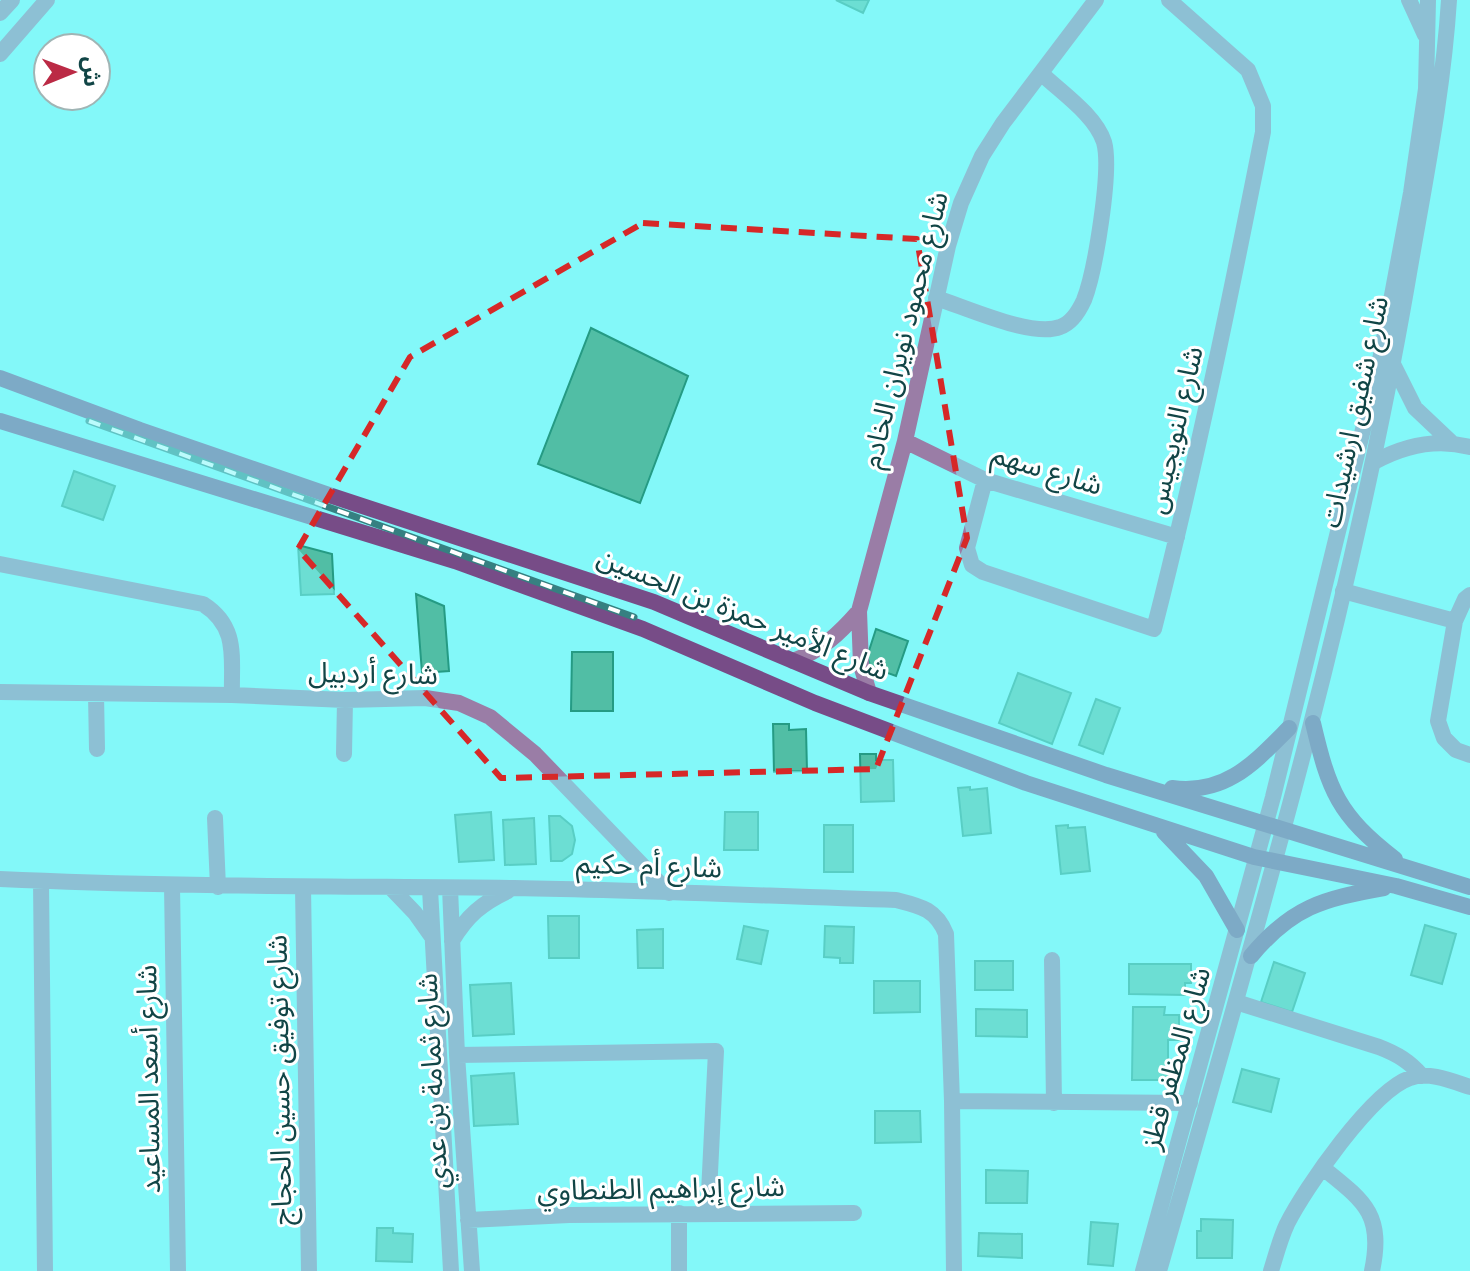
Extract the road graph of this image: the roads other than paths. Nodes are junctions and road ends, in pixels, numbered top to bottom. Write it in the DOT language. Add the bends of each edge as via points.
graph roads {
  1 [pos="12,0"];
  2 [pos="47,0"];
  3 [pos="1096,0"];
  4 [pos="1169,0"];
  5 [pos="1409,0"];
  6 [pos="1428,0"];
  7 [pos="1449,0"];
  8 [pos="0,13"];
  9 [pos="1429,43"];
  10 [pos="0,54"];
  11 [pos="1042,74"];
  12 [pos="936,298"];
  13 [pos="1387,362"];
  14 [pos="0,378"];
  15 [pos="0,421"];
  16 [pos="905,441"];
  17 [pos="1451,442"];
  18 [pos="1470,447"];
  19 [pos="1374,462"];
  20 [pos="985,480"];
  21 [pos="1177,537"];
  22 [pos="0,564"];
  23 [pos="1343,591"];
  24 [pos="1470,595"];
  25 [pos="859,611"];
  26 [pos="1455,621"];
  27 [pos="793,661"];
  28 [pos="0,692"];
  29 [pos="869,693"];
  30 [pos="96,694"];
  31 [pos="232,695"];
  32 [pos="345,700"];
  33 [pos="1313,723"];
  34 [pos="1289,728"];
  35 [pos="97,749"];
  36 [pos="344,754"];
  37 [pos="1470,755"];
  38 [pos="1141,784"];
  39 [pos="215,818"];
  40 [pos="1264,824"];
  41 [pos="1157,825"];
  42 [pos="1283,829"];
  43 [pos="1254,857"];
  44 [pos="1273,862"];
  45 [pos="1403,864"];
  46 [pos="0,879"];
  47 [pos="41,881"];
  48 [pos="172,886"];
  49 [pos="1396,886"];
  50 [pos="218,887"];
  51 [pos="303,887"];
  52 [pos="1470,887"];
  53 [pos="450,888"];
  54 [pos="513,888"];
  55 [pos="392,889"];
  56 [pos="430,889"];
  57 [pos="669,893"];
  58 [pos="1470,907"];
  59 [pos="1237,930"];
  60 [pos="432,937"];
  61 [pos="452,942"];
  62 [pos="1251,956"];
  63 [pos="1052,960"];
  64 [pos="1236,1002"];
  65 [pos="457,1055"];
  66 [pos="1422,1076"];
  67 [pos="1470,1087"];
  68 [pos="952,1101"];
  69 [pos="1054,1103"];
  70 [pos="1190,1103"];
  71 [pos="1323,1168"];
  72 [pos="679,1213"];
  73 [pos="708,1213"];
  74 [pos="854,1213"];
  75 [pos="468,1220"];
  76 [pos="45,1271"];
  77 [pos="178,1271"];
  78 [pos="309,1271"];
  79 [pos="451,1271"];
  80 [pos="472,1271"];
  81 [pos="679,1271"];
  82 [pos="954,1271"];
  83 [pos="1143,1271"];
  84 [pos="1159,1271"];
  85 [pos="1271,1271"];
  86 [pos="1372,1271"];
  1 -- 8 [label="street"];
  2 -- 10 [label="street"];
  3 -- 11 [label="street, شارع محمود نويران الخادم"];
  4 -- 21 [label="street, شارع النويجيس" via="1248,70 1263,106 1263,132"];
  5 -- 9 [label="street"];
  6 -- 9 [label="street, شارع شفيق ارشيدات"];
  7 -- 13 [label="street, شارع شفيق ارشيدات" via="1434,136"];
  9 -- 13 [label="street, شارع شفيق ارشيدات"];
  11 -- 12 [label="street, شارع محمود نويران الخادم" via="1003,123 971,177"];
  11 -- 12 [label="street" via="1096,125 1104,143 1100,223 1079,311 1063,326 1042,330"];
  12 -- 16 [label="street, شارع محمود نويران الخادم"];
  13 -- 17 [label="street" via="1415,408"];
  13 -- 19 [label="street, شارع شفيق ارشيدات"];
  13 -- 34 [label="street, شارع شفيق ارشيدات"];
  14 -- 27 [label="main road, شارع الأمير حمزة بن الحسين" via="654,602"];
  15 -- 41 [label="main road, شارع الأمير حمزة بن الحسين" via="455,561 643,629 969,762"];
  16 -- 20 [label="street, شارع سهم"];
  16 -- 25 [label="street, شارع محمود نويران الخادم"];
  17 -- 18 [label="street"];
  17 -- 19 [label="street" via="1403,448"];
  19 -- 23 [label="street, شارع شفيق ارشيدات"];
  20 -- 21 [label="street, شارع سهم"];
  20 -- 21 [label="street, شارع النويجيس" via="967,548 972,565 1154,629"];
  22 -- 31 [label="street" via="203,604 222,621 231,640"];
  23 -- 26 [label="street"];
  23 -- 33 [label="street, شارع شفيق ارشيدات"];
  24 -- 26 [label="street"];
  25 -- 27 [label="street, شارع محمود نويران الخادم" via="827,645"];
  25 -- 29 [label="street, شارع محمود نويران الخادم" via="861,665"];
  26 -- 37 [label="street" via="1438,721 1444,738"];
  27 -- 29 [label="main road, شارع الأمير حمزة بن الحسين"];
  28 -- 30 [label="street, شارع أردبيل"];
  29 -- 38 [label="main road, شارع الأمير حمزة بن الحسين"];
  30 -- 31 [label="street, شارع أردبيل"];
  30 -- 35 [label="street"];
  31 -- 32 [label="street, شارع أردبيل"];
  32 -- 36 [label="street"];
  32 -- 57 [label="street, شارع أردبيل" via="425,698 459,703 490,717 535,754"];
  33 -- 42 [label="street, شارع شفيق ارشيدات"];
  33 -- 45 [label="main road" via="1325,776 1345,812"];
  34 -- 38 [label="main road" via="1243,773 1229,779 1202,788"];
  34 -- 40 [label="street, شارع شفيق ارشيدات"];
  38 -- 40 [label="main road, شارع الأمير حمزة بن الحسين"];
  39 -- 50 [label="street"];
  40 -- 42 [label="main road, شارع الأمير حمزة بن الحسين"];
  40 -- 43 [label="street, شارع شفيق ارشيدات"];
  41 -- 43 [label="main road, شارع الأمير حمزة بن الحسين"];
  41 -- 59 [label="main road" via="1206,876"];
  42 -- 44 [label="street, شارع المظفر قطز"];
  42 -- 45 [label="main road, شارع الأمير حمزة بن الحسين"];
  43 -- 44 [label="main road, شارع الأمير حمزة بن الحسين"];
  43 -- 59 [label="street, شارع المظفر قطز"];
  44 -- 49 [label="main road, شارع الأمير حمزة بن الحسين"];
  44 -- 62 [label="street, شارع المظفر قطز"];
  45 -- 52 [label="main road, شارع الأمير حمزة بن الحسين"];
  46 -- 47 [label="street, شارع أم حكيم"];
  47 -- 48 [label="street, شارع أم حكيم"];
  47 -- 76 [label="street"];
  48 -- 50 [label="street, شارع أم حكيم"];
  48 -- 77 [label="street, شارع أسعد المساعيد"];
  49 -- 58 [label="main road, شارع الأمير حمزة بن الحسين"];
  49 -- 62 [label="main road" via="1311,907 1273,929"];
  50 -- 51 [label="street, شارع أم حكيم"];
  51 -- 55 [label="street, شارع أم حكيم"];
  51 -- 78 [label="street, شارع توفيق حسين الحجاج"];
  53 -- 54 [label="street, شارع أم حكيم"];
  53 -- 56 [label="street, شارع أم حكيم"];
  53 -- 61 [label="street, شارع ثمامة بن عدي"];
  54 -- 57 [label="street, شارع أم حكيم"];
  54 -- 61 [label="street" via="477,908"];
  55 -- 56 [label="street, شارع أم حكيم"];
  55 -- 60 [label="street"];
  56 -- 60 [label="street, شارع ثمامة بن عدي"];
  57 -- 68 [label="street, شارع أم حكيم" via="896,900 940,920 946,934"];
  59 -- 70 [label="street, شارع المظفر قطز"];
  60 -- 79 [label="street, شارع ثمامة بن عدي"];
  61 -- 65 [label="street, شارع ثمامة بن عدي"];
  62 -- 64 [label="street, شارع المظفر قطز"];
  63 -- 69 [label="street"];
  64 -- 66 [label="street" via="1379,1047 1399,1055"];
  64 -- 84 [label="street, شارع المظفر قطز"];
  65 -- 73 [label="street" via="716,1051"];
  65 -- 75 [label="street, شارع ثمامة بن عدي"];
  66 -- 67 [label="street"];
  66 -- 71 [label="street" via="1409,1078 1384,1096"];
  68 -- 69 [label="street"];
  68 -- 82 [label="street, شارع أم حكيم"];
  69 -- 70 [label="street"];
  70 -- 83 [label="street, شارع المظفر قطز"];
  71 -- 85 [label="street" via="1287,1225"];
  71 -- 86 [label="street" via="1370,1213 1377,1246"];
  72 -- 73 [label="street, شارع إبراهيم الطنطاوي"];
  72 -- 75 [label="street, شارع إبراهيم الطنطاوي"];
  72 -- 81 [label="street"];
  73 -- 74 [label="street, شارع إبراهيم الطنطاوي"];
  75 -- 80 [label="street, شارع ثمامة بن عدي"];
}
